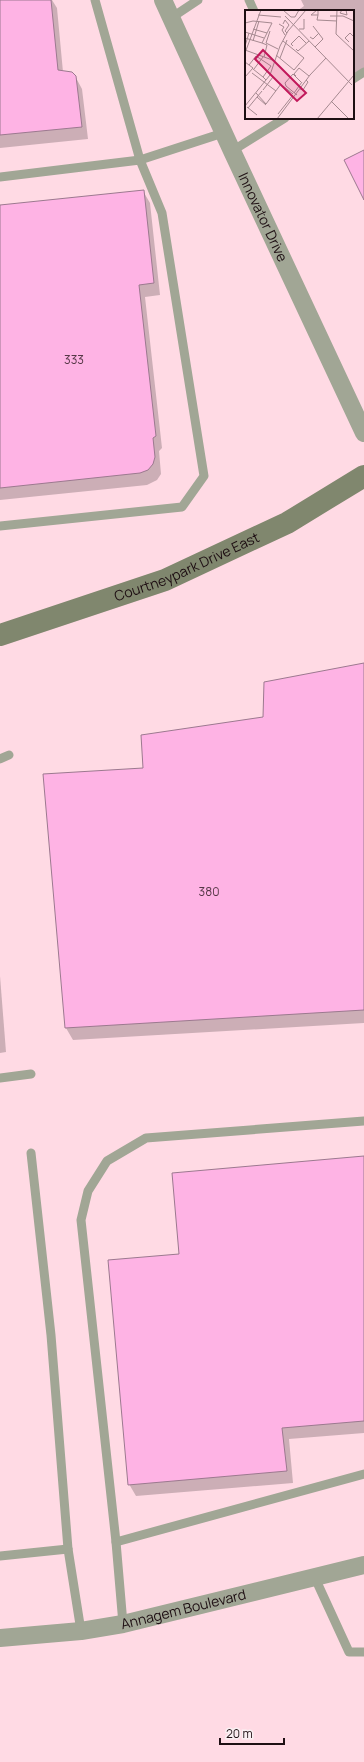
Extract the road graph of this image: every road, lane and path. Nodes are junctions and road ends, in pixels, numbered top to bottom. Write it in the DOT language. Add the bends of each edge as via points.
graph roads {
  1 [pos="95,0"];
  2 [pos="163,0"];
  3 [pos="198,0"];
  4 [pos="250,0"];
  5 [pos="254,10"];
  6 [pos="171,18"];
  7 [pos="364,72"];
  8 [pos="354,77"];
  9 [pos="283,119"];
  10 [pos="223,133"];
  11 [pos="232,151"];
  12 [pos="140,160"];
  13 [pos="0,177"];
  14 [pos="364,433"];
  15 [pos="364,476"];
  16 [pos="0,526"];
  17 [pos="0,636"];
  18 [pos="9,755"];
  19 [pos="0,759"];
  20 [pos="31,1074"];
  21 [pos="0,1078"];
  22 [pos="364,1121"];
  23 [pos="31,1153"];
  24 [pos="364,1474"];
  25 [pos="116,1542"];
  26 [pos="68,1549"];
  27 [pos="0,1556"];
  28 [pos="364,1566"];
  29 [pos="315,1578"];
  30 [pos="122,1624"];
  31 [pos="81,1631"];
  32 [pos="0,1638"];
  33 [pos="364,1652"];
  1 -- 12 [label="lane"];
  2 -- 6 [label="street, Innovator Drive"];
  3 -- 6 [label="lane"];
  4 -- 5 [label="lane"];
  6 -- 10 [label="street, Innovator Drive"];
  7 -- 8 [label="lane"];
  9 -- 11 [label="lane"];
  10 -- 11 [label="street, Innovator Drive"];
  10 -- 12 [label="lane"];
  11 -- 14 [label="street, Innovator Drive"];
  12 -- 13 [label="lane"];
  12 -- 16 [label="lane" via="162,213 204,476 182,507"];
  15 -- 17 [label="main road, Courtneypark Drive East" via="287,523 165,580"];
  18 -- 19 [label="lane"];
  20 -- 21 [label="lane"];
  22 -- 25 [label="lane" via="146,1138 107,1161 88,1190 81,1220"];
  23 -- 26 [label="lane" via="51,1335"];
  24 -- 25 [label="lane"];
  25 -- 30 [label="lane"];
  26 -- 27 [label="lane"];
  26 -- 31 [label="lane"];
  28 -- 29 [label="street, Annagem Boulevard"];
  29 -- 30 [label="street, Annagem Boulevard"];
  29 -- 33 [label="lane" via="349,1652"];
  30 -- 31 [label="street, Annagem Boulevard"];
  31 -- 32 [label="street, Annagem Boulevard"];
}
